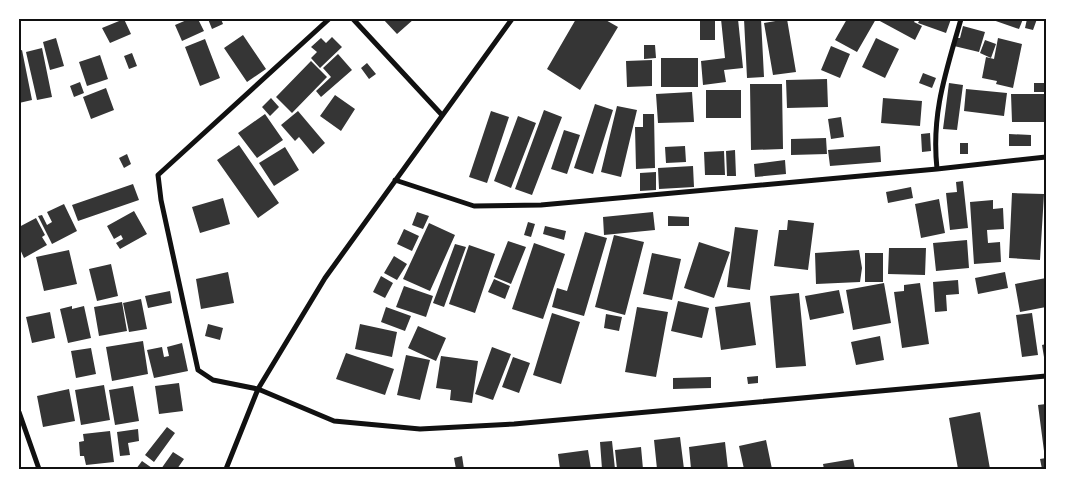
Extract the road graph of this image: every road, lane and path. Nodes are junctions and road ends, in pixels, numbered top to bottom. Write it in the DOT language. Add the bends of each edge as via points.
graph roads {
  1 [pos="329,19"];
  2 [pos="353,19"];
  3 [pos="512,19"];
  4 [pos="961,19"];
  5 [pos="442,115"];
  6 [pos="1046,157"];
  7 [pos="937,169"];
  8 [pos="395,180"];
  9 [pos="1046,376"];
  10 [pos="258,389"];
  11 [pos="19,412"];
  12 [pos="39,469"];
  13 [pos="226,469"];
  1 -- 10 [label="street" via="158,175 198,370 213,380"];
  2 -- 5 [label="street"];
  3 -- 5 [label="street"];
  4 -- 7 [label="street" via="936,116 934,144"];
  5 -- 8 [label="street"];
  6 -- 7 [label="street"];
  7 -- 8 [label="street" via="540,205 474,206"];
  8 -- 10 [label="street" via="325,278"];
  9 -- 10 [label="street" via="514,424 420,429 334,421"];
  10 -- 13 [label="street"];
  11 -- 12 [label="street"];
}
